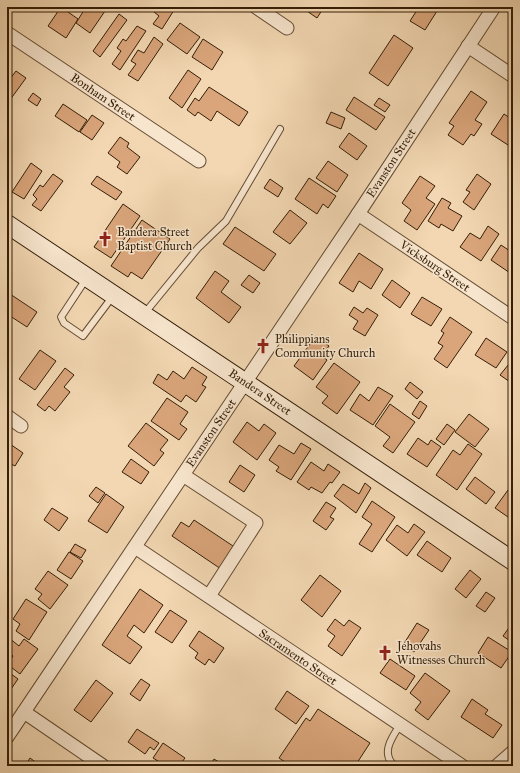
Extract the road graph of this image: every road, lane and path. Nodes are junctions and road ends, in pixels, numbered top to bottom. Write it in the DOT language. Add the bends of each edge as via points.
graph roads {
  1 [pos="256,7"];
  2 [pos="494,7"];
  3 [pos="288,28"];
  4 [pos="7,33"];
  5 [pos="468,46"];
  6 [pos="513,76"];
  7 [pos="280,129"];
  8 [pos="199,162"];
  9 [pos="358,214"];
  10 [pos="7,224"];
  11 [pos="87,277"];
  12 [pos="114,295"];
  13 [pos="144,315"];
  14 [pos="513,318"];
  15 [pos="245,382"];
  16 [pos="7,416"];
  17 [pos="21,426"];
  18 [pos="182,475"];
  19 [pos="135,547"];
  20 [pos="513,561"];
  21 [pos="209,596"];
  22 [pos="24,712"];
  23 [pos="400,725"];
  24 [pos="7,737"];
  25 [pos="513,752"];
  26 [pos="103,766"];
  27 [pos="395,766"];
  28 [pos="462,766"];
  29 [pos="497,766"];
  1 -- 3 [label="street"];
  2 -- 5 [label="street, Evanston Street"];
  4 -- 8 [label="street, Bonham Street"];
  5 -- 6 [label="street"];
  5 -- 9 [label="street, Evanston Street"];
  7 -- 13 [label="lane" via="226,221 198,248"];
  9 -- 14 [label="street, Vicksburg Street"];
  9 -- 15 [label="street, Evanston Street"];
  10 -- 11 [label="street, Bandera Street"];
  11 -- 12 [label="street, Bandera Street"];
  11 -- 12 [label="lane" via="61,317 64,323 84,336"];
  12 -- 13 [label="street, Bandera Street"];
  13 -- 15 [label="street, Bandera Street"];
  15 -- 18 [label="street, Evanston Street"];
  15 -- 20 [label="street, Bandera Street"];
  16 -- 17 [label="street"];
  18 -- 19 [label="street, Evanston Street"];
  18 -- 21 [label="street" via="256,523"];
  19 -- 21 [label="street, Sacramento Street"];
  19 -- 22 [label="street, Evanston Street"];
  21 -- 23 [label="street, Sacramento Street"];
  22 -- 24 [label="street, Evanston Street"];
  22 -- 26 [label="street"];
  23 -- 27 [label="lane" via="388,745 389,760"];
  23 -- 28 [label="street, Sacramento Street"];
  25 -- 29 [label="street"];
}
